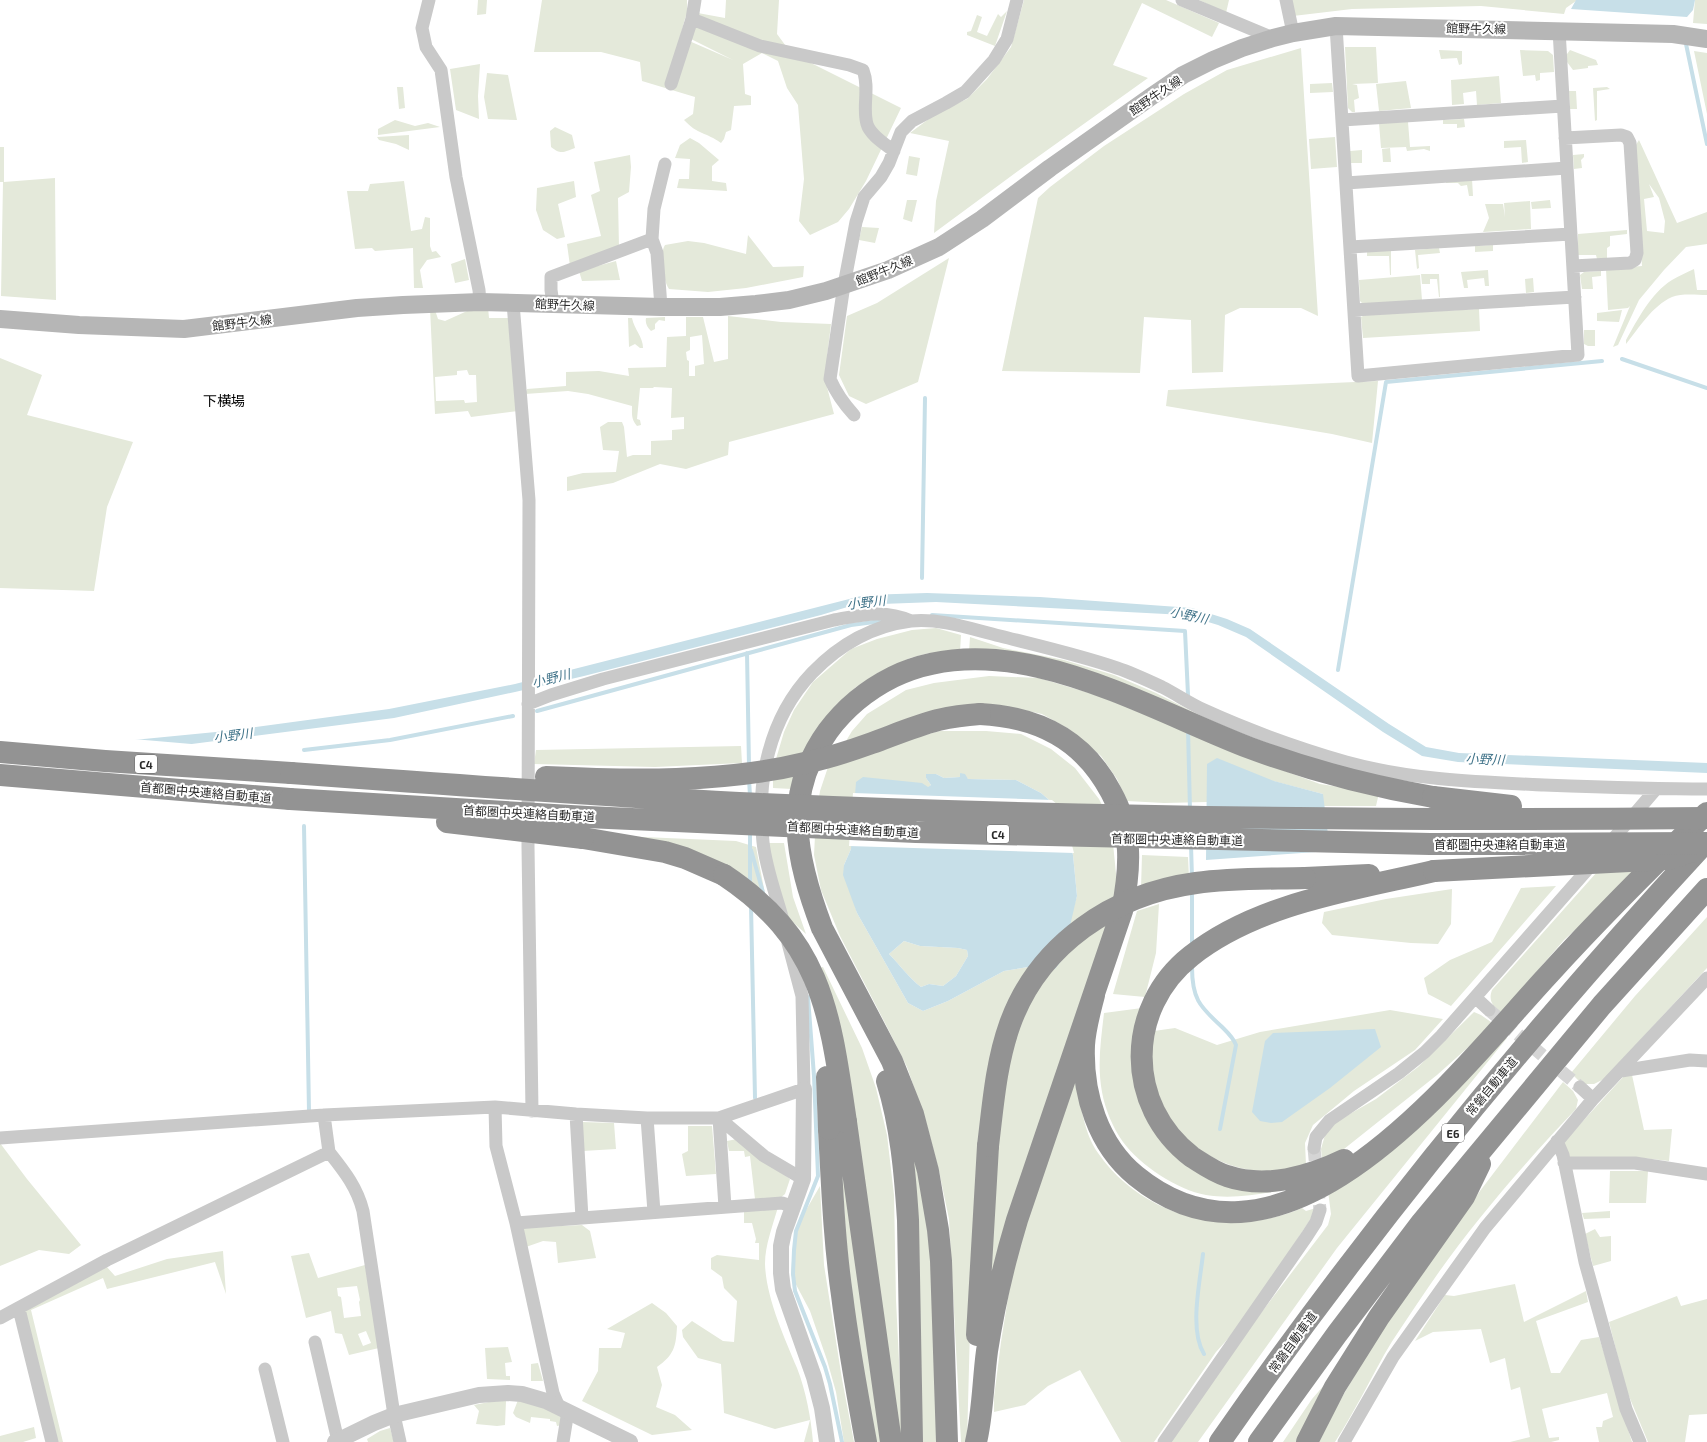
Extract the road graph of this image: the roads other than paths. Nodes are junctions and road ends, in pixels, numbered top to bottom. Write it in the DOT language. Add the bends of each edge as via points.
graph roads {
  1 [pos="429,0"];
  2 [pos="695,0"];
  3 [pos="1017,0"];
  4 [pos="1182,0"];
  5 [pos="1286,0"];
  6 [pos="692,19"];
  7 [pos="1336,26"];
  8 [pos="1559,30"];
  9 [pos="1293,33"];
  10 [pos="1273,38"];
  11 [pos="1707,38"];
  12 [pos="671,84"];
  13 [pos="1563,106"];
  14 [pos="1342,120"];
  15 [pos="1565,138"];
  16 [pos="894,151"];
  17 [pos="665,164"];
  18 [pos="1567,168"];
  19 [pos="1346,183"];
  20 [pos="1571,234"];
  21 [pos="652,239"];
  22 [pos="1350,246"];
  23 [pos="1573,266"];
  24 [pos="844,285"];
  25 [pos="1575,297"];
  26 [pos="480,302"];
  27 [pos="513,303"];
  28 [pos="553,304"];
  29 [pos="661,307"];
  30 [pos="1354,310"];
  31 [pos="0,319"];
  32 [pos="854,415"];
  33 [pos="911,621"];
  34 [pos="528,701"];
  35 [pos="0,752"];
  36 [pos="291,773"];
  37 [pos="0,775"];
  38 [pos="1656,789"];
  39 [pos="1707,789"];
  40 [pos="290,799"];
  41 [pos="1707,815"];
  42 [pos="1707,844"];
  43 [pos="1434,871"];
  44 [pos="1707,890"];
  45 [pos="1707,978"];
  46 [pos="851,984"];
  47 [pos="1094,995"];
  48 [pos="1476,998"];
  49 [pos="1489,1010"];
  50 [pos="1707,1061"];
  51 [pos="1621,1070"];
  52 [pos="1459,1073"];
  53 [pos="1580,1088"];
  54 [pos="804,1089"];
  55 [pos="1593,1100"];
  56 [pos="495,1107"];
  57 [pos="532,1111"];
  58 [pos="576,1114"];
  59 [pos="324,1115"];
  60 [pos="647,1118"];
  61 [pos="719,1118"];
  62 [pos="838,1126"];
  63 [pos="1494,1134"];
  64 [pos="0,1138"];
  65 [pos="1557,1141"];
  66 [pos="1314,1148"];
  67 [pos="329,1152"];
  68 [pos="1564,1163"];
  69 [pos="1707,1174"];
  70 [pos="803,1179"];
  71 [pos="725,1207"];
  72 [pos="794,1207"];
  73 [pos="1320,1210"];
  74 [pos="654,1212"];
  75 [pos="582,1218"];
  76 [pos="516,1223"];
  77 [pos="19,1309"];
  78 [pos="0,1318"];
  79 [pos="315,1342"];
  80 [pos="265,1369"];
  81 [pos="979,1383"];
  82 [pos="563,1409"];
  83 [pos="394,1415"];
  84 [pos="336,1441"];
  85 [pos="52,1442"];
  86 [pos="283,1442"];
  87 [pos="400,1442"];
  88 [pos="563,1442"];
  89 [pos="630,1442"];
  90 [pos="827,1442"];
  91 [pos="866,1442"];
  92 [pos="891,1442"];
  93 [pos="912,1442"];
  94 [pos="947,1442"];
  95 [pos="975,1442"];
  96 [pos="1164,1442"];
  97 [pos="1220,1442"];
  98 [pos="1258,1442"];
  99 [pos="1307,1442"];
  100 [pos="1344,1442"];
  101 [pos="1640,1442"];
  1 -- 26 [label="street" via="422,28 426,47 441,70 456,177"];
  2 -- 6 [label="street"];
  3 -- 16 [label="street" via="1007,39 994,60 965,92 912,121 901,132"];
  4 -- 10 [label="street"];
  5 -- 9 [label="street"];
  6 -- 12 [label="street"];
  6 -- 16 [label="street" via="760,46 863,70 866,79 867,124 875,136"];
  7 -- 8 [label="main road, 館野牛久線"];
  7 -- 9 [label="main road, 館野牛久線"];
  7 -- 14 [label="street"];
  8 -- 11 [label="main road, 館野牛久線" via="1673,34"];
  8 -- 13 [label="street"];
  9 -- 10 [label="main road, 館野牛久線"];
  10 -- 24 [label="main road, 館野牛久線" via="1242,48 1183,75 939,247 888,270"];
  13 -- 14 [label="street"];
  13 -- 15 [label="street"];
  14 -- 19 [label="street"];
  15 -- 18 [label="street"];
  15 -- 23 [label="street" via="1621,135 1627,137 1630,143 1637,253 1635,260 1630,263"];
  16 -- 24 [label="street" via="882,177 864,196 856,222"];
  17 -- 21 [label="street" via="654,209"];
  18 -- 19 [label="street"];
  18 -- 20 [label="street"];
  19 -- 22 [label="street"];
  20 -- 22 [label="street"];
  20 -- 23 [label="street"];
  21 -- 28 [label="street" via="551,277"];
  21 -- 29 [label="street" via="657,253"];
  22 -- 30 [label="street"];
  23 -- 25 [label="street"];
  24 -- 29 [label="main road, 館野牛久線" via="789,300 756,304"];
  24 -- 32 [label="street" via="830,378 834,390"];
  25 -- 30 [label="street"];
  25 -- 30 [label="street" via="1578,355 1358,376"];
  26 -- 27 [label="main road, 館野牛久線"];
  26 -- 31 [label="main road, 館野牛久線" via="357,308 184,329 72,325"];
  27 -- 28 [label="main road, 館野牛久線"];
  27 -- 34 [label="street" via="529,500"];
  28 -- 29 [label="main road, 館野牛久線"];
  33 -- 34 [label="street" via="898,615 872,613 834,620 603,679"];
  33 -- 38 [label="street" via="942,622 1117,668 1161,686 1202,709 1251,730 1348,763 1442,780"];
  33 -- 54 [label="street" via="875,630 856,638 821,664 789,702 779,722 764,766 760,808 763,843 802,996"];
  34 -- 57 [label="street"];
  35 -- 36 [label="highway, 首都圏中央連絡自動車道 / C4"];
  36 -- 41 [label="highway, 首都圏中央連絡自動車道 / C4, bridge" via="588,794 918,810 1271,817 1574,819"];
  36 -- 47 [label="highway, bridge" via="359,766 632,780 716,776 803,764 957,716 1001,715 1026,721 1048,729 1069,741 1096,766 1109,787 1122,817 1128,850 1126,889 1122,911"];
  37 -- 40 [label="highway, 首都圏中央連絡自動車道 / C4"];
  38 -- 39 [label="street"];
  38 -- 48 [label="street"];
  40 -- 42 [label="highway, 首都圏中央連絡自動車道 / C4, bridge" via="587,817 916,832 1430,844"];
  40 -- 62 [label="highway, bridge" via="370,815 643,847 685,858 724,876 750,894 776,918 808,962 822,996 836,1054"];
  41 -- 46 [label="highway, bridge" via="1673,809 1574,809 1494,804 1400,791 1332,775 1253,749 1128,695 1044,669 974,659 925,664 897,675 865,693 848,708 820,742 804,778 797,814 800,858 822,928"];
  41 -- 52 [label="highway" via="1647,871 1584,936"];
  42 -- 43 [label="highway, bridge" via="1668,859"];
  42 -- 97 [label="highway, 常磐自動車道 / E6" via="1581,980 1487,1090 1395,1204"];
  43 -- 52 [label="highway" via="1340,892 1278,911 1250,922 1206,945 1168,979 1158,994 1145,1025 1141,1053 1143,1078 1162,1126 1198,1161 1220,1173 1242,1180 1260,1181 1294,1178 1344,1160 1395,1125"];
  43 -- 81 [label="highway, bridge" via="1225,880 1167,889 1138,897 1101,915 1083,927 1053,954 1040,969 1019,1004 998,1069 988,1146"];
  44 -- 63 [label="highway" via="1602,1005"];
  45 -- 51 [label="street"];
  46 -- 93 [label="highway" via="858,1010 883,1067 892,1096 903,1154 908,1220"];
  46 -- 94 [label="highway" via="892,1061 913,1114 928,1171 941,1261"];
  47 -- 52 [label="highway" via="1084,1044 1085,1064 1089,1098 1101,1132 1110,1148 1133,1174 1161,1194 1193,1207 1244,1212 1261,1210 1298,1199 1344,1173 1390,1139"];
  47 -- 81 [label="highway" via="1003,1267"];
  48 -- 49 [label="street"];
  48 -- 66 [label="street" via="1425,1052 1330,1120 1316,1137"];
  50 -- 51 [label="street" via="1690,1060"];
  51 -- 55 [label="street"];
  53 -- 55 [label="street"];
  54 -- 61 [label="street"];
  54 -- 70 [label="street"];
  55 -- 65 [label="street"];
  56 -- 57 [label="street"];
  56 -- 59 [label="street"];
  56 -- 76 [label="street" via="496,1146"];
  57 -- 58 [label="street"];
  58 -- 60 [label="street"];
  58 -- 75 [label="street"];
  59 -- 64 [label="street"];
  59 -- 67 [label="street"];
  60 -- 61 [label="street"];
  60 -- 74 [label="street"];
  61 -- 70 [label="street" via="764,1156"];
  61 -- 71 [label="street"];
  62 -- 91 [label="highway" via="834,1214 851,1362"];
  62 -- 92 [label="highway"];
  63 -- 98 [label="highway" via="1417,1228"];
  63 -- 99 [label="highway" via="1464,1197 1379,1318 1335,1387"];
  65 -- 68 [label="street"];
  65 -- 100 [label="street" via="1485,1228 1445,1282 1393,1357"];
  67 -- 77 [label="street" via="107,1260"];
  67 -- 83 [label="street" via="353,1183 363,1211"];
  68 -- 69 [label="street" via="1635,1162"];
  68 -- 101 [label="street" via="1585,1262 1626,1408"];
  70 -- 72 [label="street"];
  71 -- 72 [label="street" via="782,1203"];
  71 -- 74 [label="street"];
  72 -- 90 [label="street" via="781,1246 783,1289 814,1377"];
  73 -- 96 [label="street" via="1307,1236"];
  74 -- 75 [label="street"];
  75 -- 76 [label="street"];
  76 -- 82 [label="street" via="553,1393"];
  77 -- 78 [label="street"];
  77 -- 85 [label="street"];
  79 -- 84 [label="street"];
  80 -- 86 [label="street"];
  81 -- 95 [label="highway"];
  82 -- 83 [label="street" via="522,1394 494,1394"];
  82 -- 88 [label="street"];
  82 -- 89 [label="street"];
  83 -- 84 [label="street"];
  83 -- 87 [label="street"];
}
